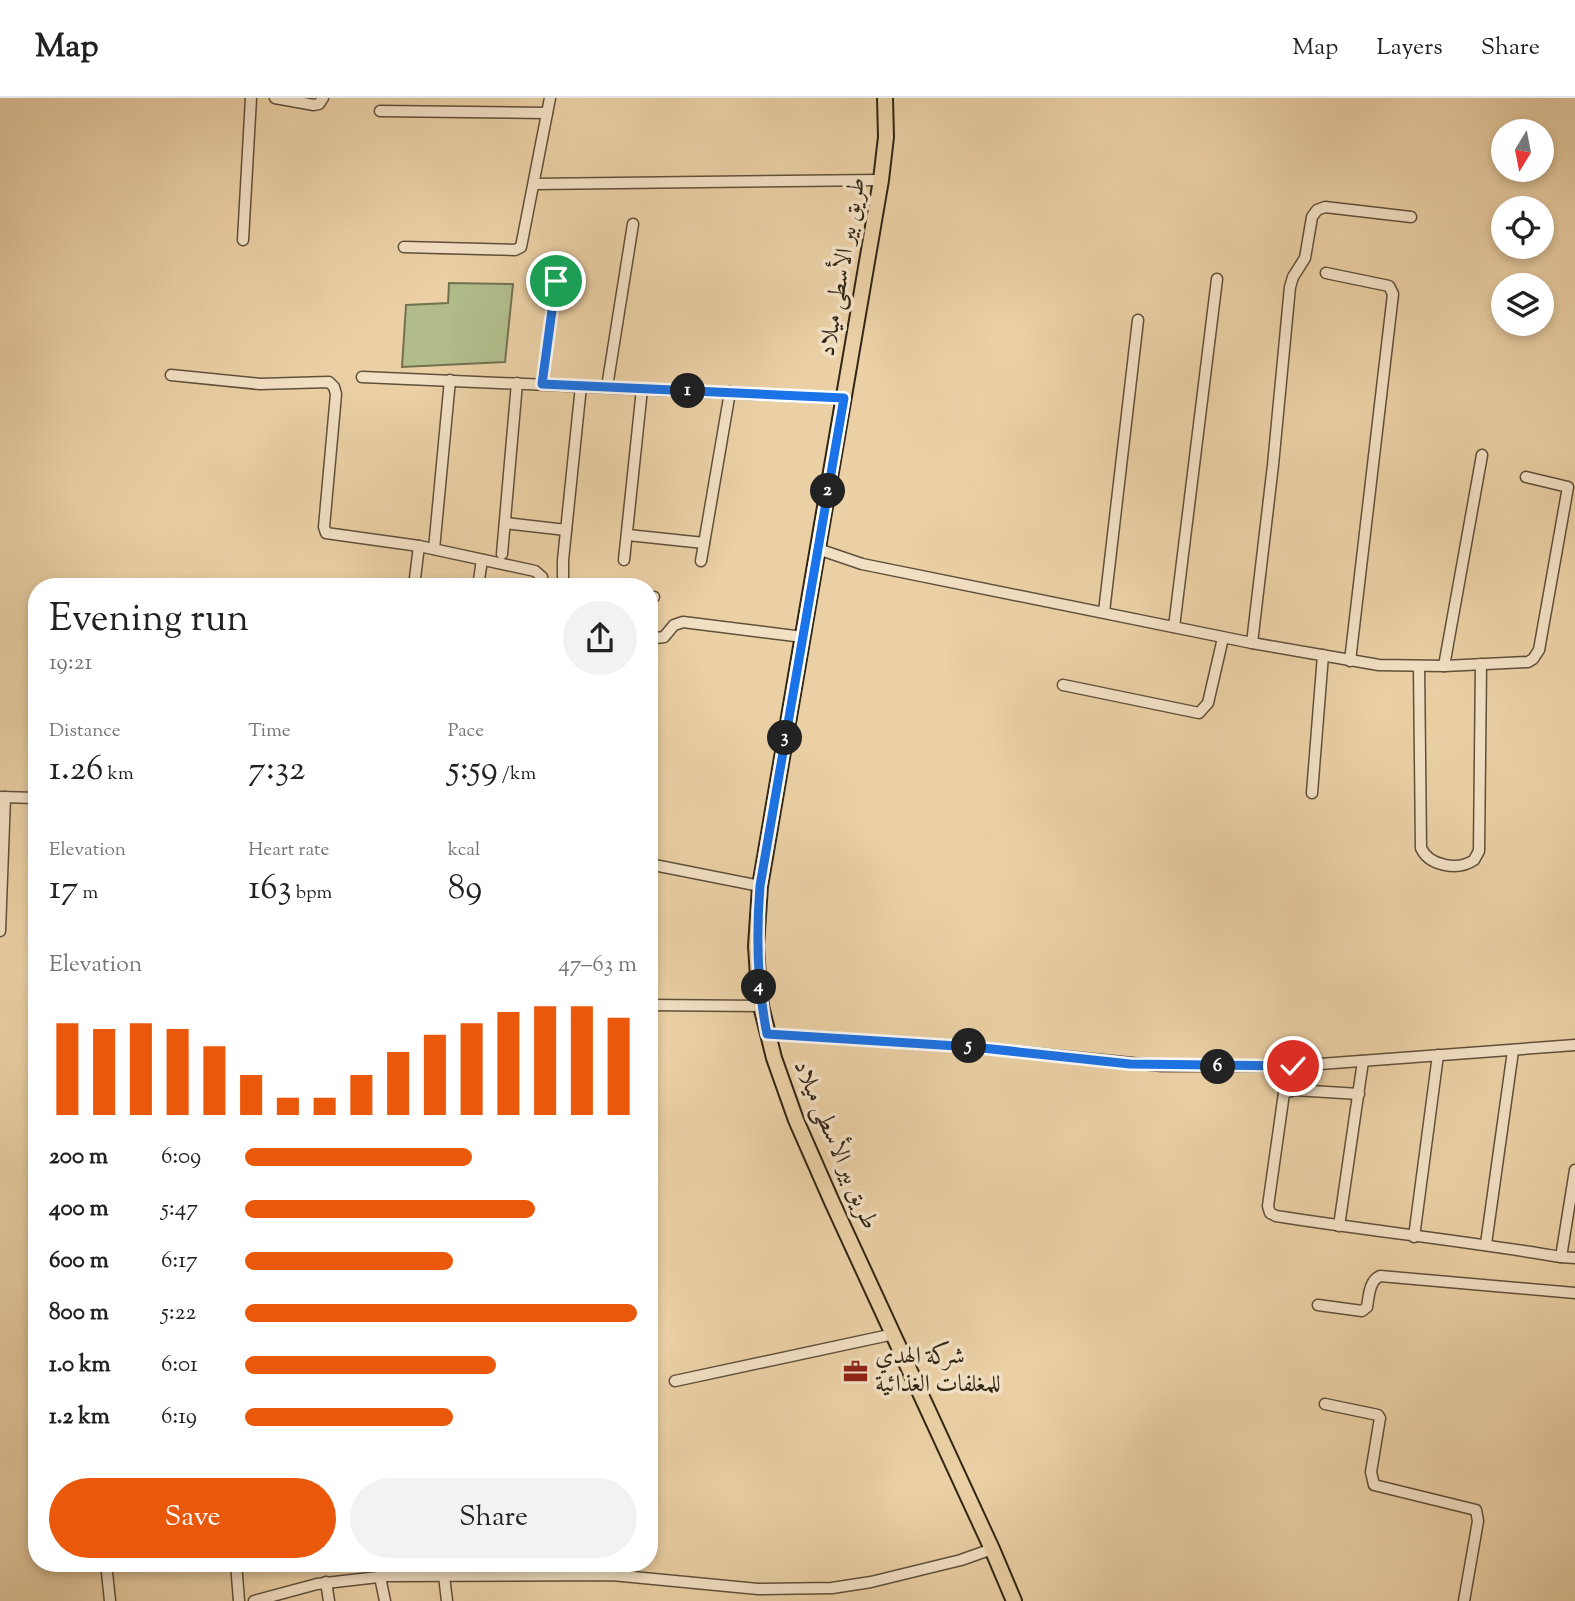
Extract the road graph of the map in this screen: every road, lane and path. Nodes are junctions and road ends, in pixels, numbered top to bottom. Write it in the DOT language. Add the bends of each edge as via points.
graph roads {
  1 [pos="251,98"];
  2 [pos="275,98"];
  3 [pos="323,98"];
  4 [pos="405,98"];
  5 [pos="550,98"];
  6 [pos="886,98"];
  7 [pos="380,111"];
  8 [pos="405,111"];
  9 [pos="547,113"];
  10 [pos="881,180"];
  11 [pos="534,184"];
  12 [pos="1411,216"];
  13 [pos="634,224"];
  14 [pos="243,240"];
  15 [pos="404,247"];
  16 [pos="1326,272"];
  17 [pos="1217,279"];
  18 [pos="556,281"];
  19 [pos="1138,320"];
  20 [pos="172,375"];
  21 [pos="362,377"];
  22 [pos="450,380"];
  23 [pos="517,383"];
  24 [pos="542,384"];
  25 [pos="581,386"];
  26 [pos="607,387"];
  27 [pos="642,389"];
  28 [pos="730,393"];
  29 [pos="844,398"];
  30 [pos="1482,455"];
  31 [pos="1526,477"];
  32 [pos="1571,487"];
  33 [pos="505,523"];
  34 [pos="566,530"];
  35 [pos="628,535"];
  36 [pos="704,543"];
  37 [pos="419,546"];
  38 [pos="434,549"];
  39 [pos="818,549"];
  40 [pos="502,554"];
  41 [pos="482,560"];
  42 [pos="624,560"];
  43 [pos="701,561"];
  44 [pos="415,578"];
  45 [pos="479,578"];
  46 [pos="542,578"];
  47 [pos="563,578"];
  48 [pos="1104,612"];
  49 [pos="1174,627"];
  50 [pos="803,637"];
  51 [pos="658,638"];
  52 [pos="1223,638"];
  53 [pos="1252,643"];
  54 [pos="1323,655"];
  55 [pos="1350,661"];
  56 [pos="1481,664"];
  57 [pos="1419,666"];
  58 [pos="1444,666"];
  59 [pos="1063,685"];
  60 [pos="1312,793"];
  61 [pos="2,797"];
  62 [pos="28,798"];
  63 [pos="658,866"];
  64 [pos="760,886"];
  65 [pos="0,931"];
  66 [pos="658,1005"];
  67 [pos="761,1006"];
  68 [pos="767,1034"];
  69 [pos="1575,1045"];
  70 [pos="1513,1051"];
  71 [pos="1438,1055"];
  72 [pos="1363,1061"];
  73 [pos="1359,1094"];
  74 [pos="1575,1170"];
  75 [pos="1339,1226"];
  76 [pos="1414,1237"];
  77 [pos="1486,1244"];
  78 [pos="1561,1257"];
  79 [pos="1575,1258"];
  80 [pos="1575,1293"];
  81 [pos="1318,1306"];
  82 [pos="894,1335"];
  83 [pos="675,1381"];
  84 [pos="1325,1404"];
  85 [pos="992,1549"];
  86 [pos="107,1572"];
  87 [pos="237,1572"];
  88 [pos="444,1576"];
  89 [pos="380,1577"];
  90 [pos="326,1582"];
  91 [pos="110,1601"];
  92 [pos="239,1601"];
  93 [pos="254,1601"];
  94 [pos="329,1601"];
  95 [pos="385,1601"];
  96 [pos="447,1601"];
  97 [pos="1014,1601"];
  98 [pos="1464,1601"];
  1 -- 14 [label="street"];
  2 -- 3 [label="street" via="314,105"];
  4 -- 8 [label="street"];
  5 -- 9 [label="street"];
  6 -- 10 [label="main road, طريق بير الأسطى ميلاد"];
  7 -- 8 [label="street"];
  8 -- 9 [label="street"];
  9 -- 11 [label="street"];
  10 -- 11 [label="street"];
  10 -- 29 [label="main road, طريق بير الأسطى ميلاد"];
  11 -- 15 [label="street" via="520,248"];
  12 -- 53 [label="street" via="1325,207 1312,217 1306,258 1290,287"];
  13 -- 26 [label="street"];
  16 -- 55 [label="street" via="1388,286 1394,294"];
  17 -- 49 [label="street"];
  18 -- 24 [label="street"];
  19 -- 48 [label="street"];
  20 -- 37 [label="street" via="261,384 329,382 336,394 324,531"];
  21 -- 22 [label="street"];
  22 -- 23 [label="street"];
  22 -- 38 [label="street"];
  23 -- 24 [label="street"];
  23 -- 33 [label="street"];
  24 -- 25 [label="street"];
  25 -- 26 [label="street"];
  25 -- 34 [label="street"];
  26 -- 27 [label="street"];
  27 -- 28 [label="street"];
  27 -- 35 [label="street"];
  28 -- 29 [label="street"];
  28 -- 36 [label="street"];
  29 -- 39 [label="main road, طريق بير الأسطى ميلاد"];
  30 -- 58 [label="street"];
  31 -- 32 [label="street"];
  32 -- 56 [label="street" via="1536,656 1528,662"];
  33 -- 34 [label="street"];
  33 -- 40 [label="street"];
  34 -- 47 [label="street"];
  35 -- 36 [label="street"];
  35 -- 42 [label="street"];
  36 -- 43 [label="street"];
  37 -- 38 [label="street"];
  37 -- 44 [label="street"];
  38 -- 41 [label="street"];
  39 -- 48 [label="street" via="862,564"];
  39 -- 50 [label="main road, طريق بير الأسطى ميلاد"];
  41 -- 45 [label="street"];
  41 -- 46 [label="street" via="535,571"];
  48 -- 49 [label="street"];
  49 -- 52 [label="street"];
  50 -- 51 [label="street" via="683,622"];
  50 -- 64 [label="main road, طريق بير الأسطى ميلاد"];
  52 -- 53 [label="street"];
  52 -- 59 [label="street" via="1208,703 1199,713"];
  53 -- 54 [label="street"];
  54 -- 55 [label="street"];
  54 -- 60 [label="street"];
  55 -- 57 [label="street"];
  56 -- 57 [label="street" via="1479,851 1474,860 1462,865 1434,862 1421,848"];
  56 -- 58 [label="street"];
  57 -- 58 [label="street"];
  61 -- 62 [label="street"];
  61 -- 65 [label="street"];
  63 -- 64 [label="street"];
  64 -- 67 [label="main road, طريق بير الأسطى ميلاد"];
  66 -- 67 [label="street"];
  67 -- 68 [label="main road, طريق بير الأسطى ميلاد"];
  68 -- 72 [label="street" via="973,1047 1163,1066"];
  68 -- 82 [label="main road, طريق بير الأسطى ميلاد" via="796,1120"];
  69 -- 70 [label="street"];
  70 -- 71 [label="street"];
  70 -- 77 [label="street"];
  71 -- 72 [label="street"];
  71 -- 76 [label="street"];
  72 -- 73 [label="street"];
  73 -- 75 [label="street"];
  73 -- 75 [label="street" via="1296,1090 1282,1098 1269,1211"];
  74 -- 78 [label="street"];
  75 -- 76 [label="street"];
  76 -- 77 [label="street"];
  77 -- 78 [label="street"];
  78 -- 79 [label="street"];
  80 -- 81 [label="street" via="1380,1276 1372,1283 1362,1311"];
  82 -- 83 [label="street"];
  82 -- 85 [label="main road, طريق بير الأسطى ميلاد"];
  84 -- 98 [label="street" via="1380,1418 1371,1472 1374,1485 1476,1510"];
  85 -- 88 [label="street" via="832,1588 758,1589 612,1575"];
  85 -- 97 [label="main road, طريق بير الأسطى ميلاد"];
  86 -- 91 [label="street"];
  87 -- 92 [label="street"];
  88 -- 89 [label="street"];
  88 -- 96 [label="street"];
  89 -- 90 [label="street"];
  89 -- 95 [label="street"];
  90 -- 93 [label="street"];
  90 -- 94 [label="street"];
}
